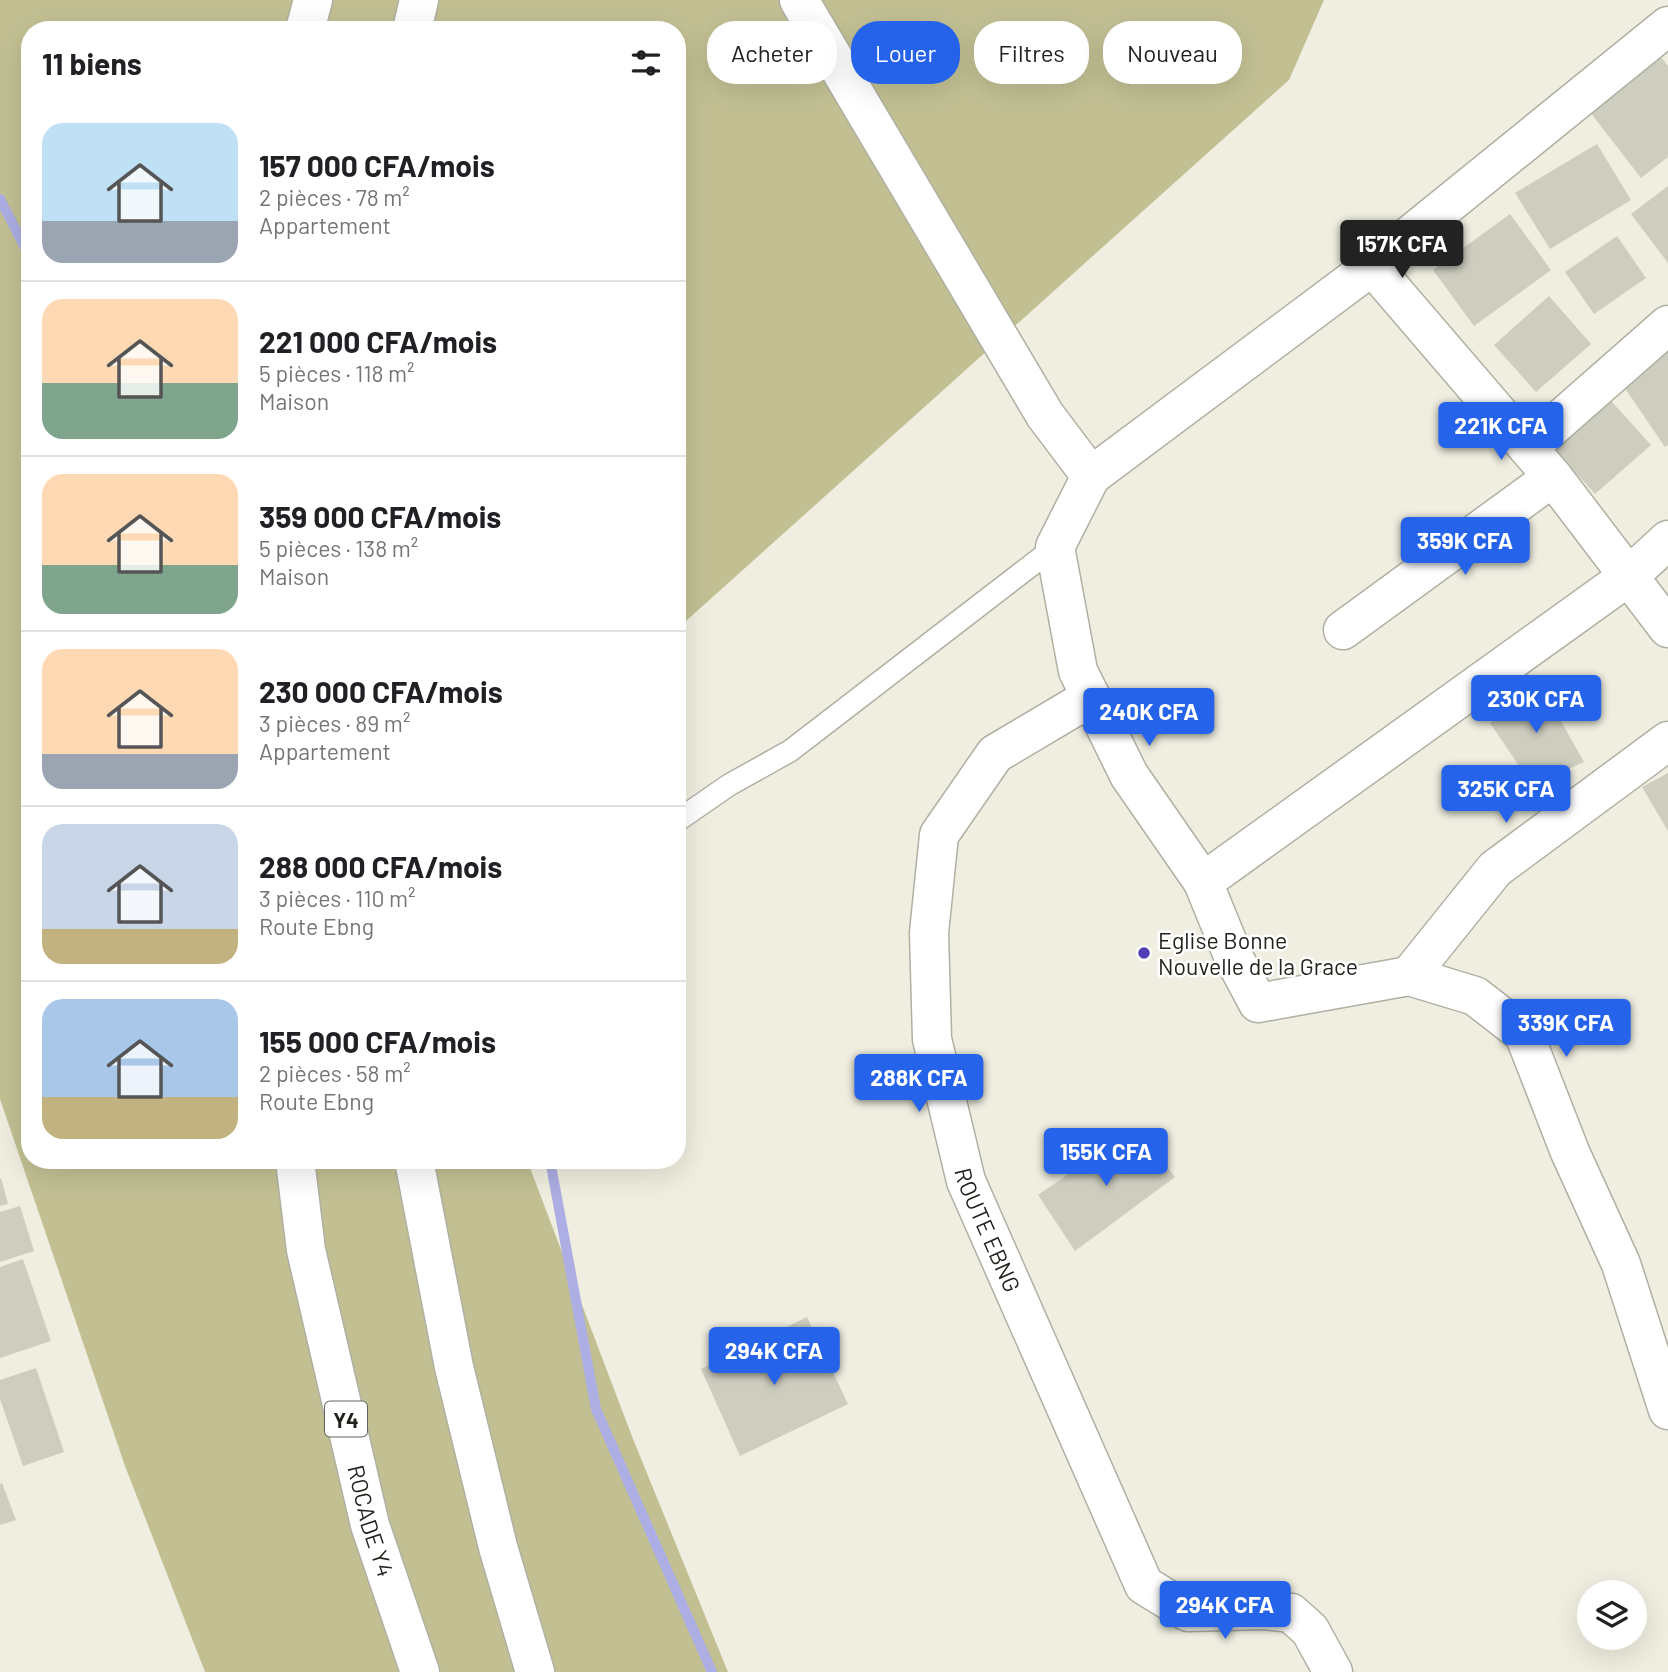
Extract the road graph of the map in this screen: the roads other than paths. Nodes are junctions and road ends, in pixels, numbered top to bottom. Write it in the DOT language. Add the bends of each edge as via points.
graph roads {
  1 [pos="313,0"];
  2 [pos="419,0"];
  3 [pos="799,0"];
  4 [pos="307,21"];
  5 [pos="414,21"];
  6 [pos="1668,26"];
  7 [pos="1372,266"];
  8 [pos="1668,325"];
  9 [pos="1541,463"];
  10 [pos="1091,476"];
  11 [pos="1668,540"];
  12 [pos="1055,547"];
  13 [pos="1629,576"];
  14 [pos="1668,628"];
  15 [pos="1343,629"];
  16 [pos="1091,697"];
  17 [pos="1668,741"];
  18 [pos="686,815"];
  19 [pos="1203,882"];
  20 [pos="1409,976"];
  21 [pos="296,1169"];
  22 [pos="416,1169"];
  23 [pos="1668,1410"];
  24 [pos="420,1672"];
  25 [pos="535,1672"];
  26 [pos="1333,1672"];
  1 -- 4 [label="main road"];
  2 -- 5 [label="main road"];
  3 -- 10 [label="main road" via="1045,415"];
  6 -- 7 [label="main road"];
  7 -- 9 [label="main road"];
  7 -- 10 [label="main road"];
  8 -- 9 [label="main road"];
  9 -- 13 [label="main road"];
  9 -- 15 [label="main road"];
  10 -- 12 [label="main road"];
  11 -- 13 [label="main road"];
  12 -- 16 [label="main road" via="1078,671"];
  12 -- 18 [label="lane" via="790,751"];
  13 -- 14 [label="main road"];
  13 -- 19 [label="main road"];
  16 -- 19 [label="main road" via="1129,775"];
  16 -- 26 [label="main road, ROUTE EBNG" via="995,754 939,835 929,933 932,1039 966,1181 1144,1585 1188,1612 1291,1613 1310,1630"];
  17 -- 20 [label="main road" via="1495,869"];
  19 -- 20 [label="main road" via="1258,1003"];
  20 -- 23 [label="main road" via="1475,996 1524,1034 1621,1264"];
  21 -- 24 [label="main road, ROCADE Y4 / Y4" via="306,1250 370,1525"];
  22 -- 25 [label="main road" via="454,1367 498,1547"];
}
